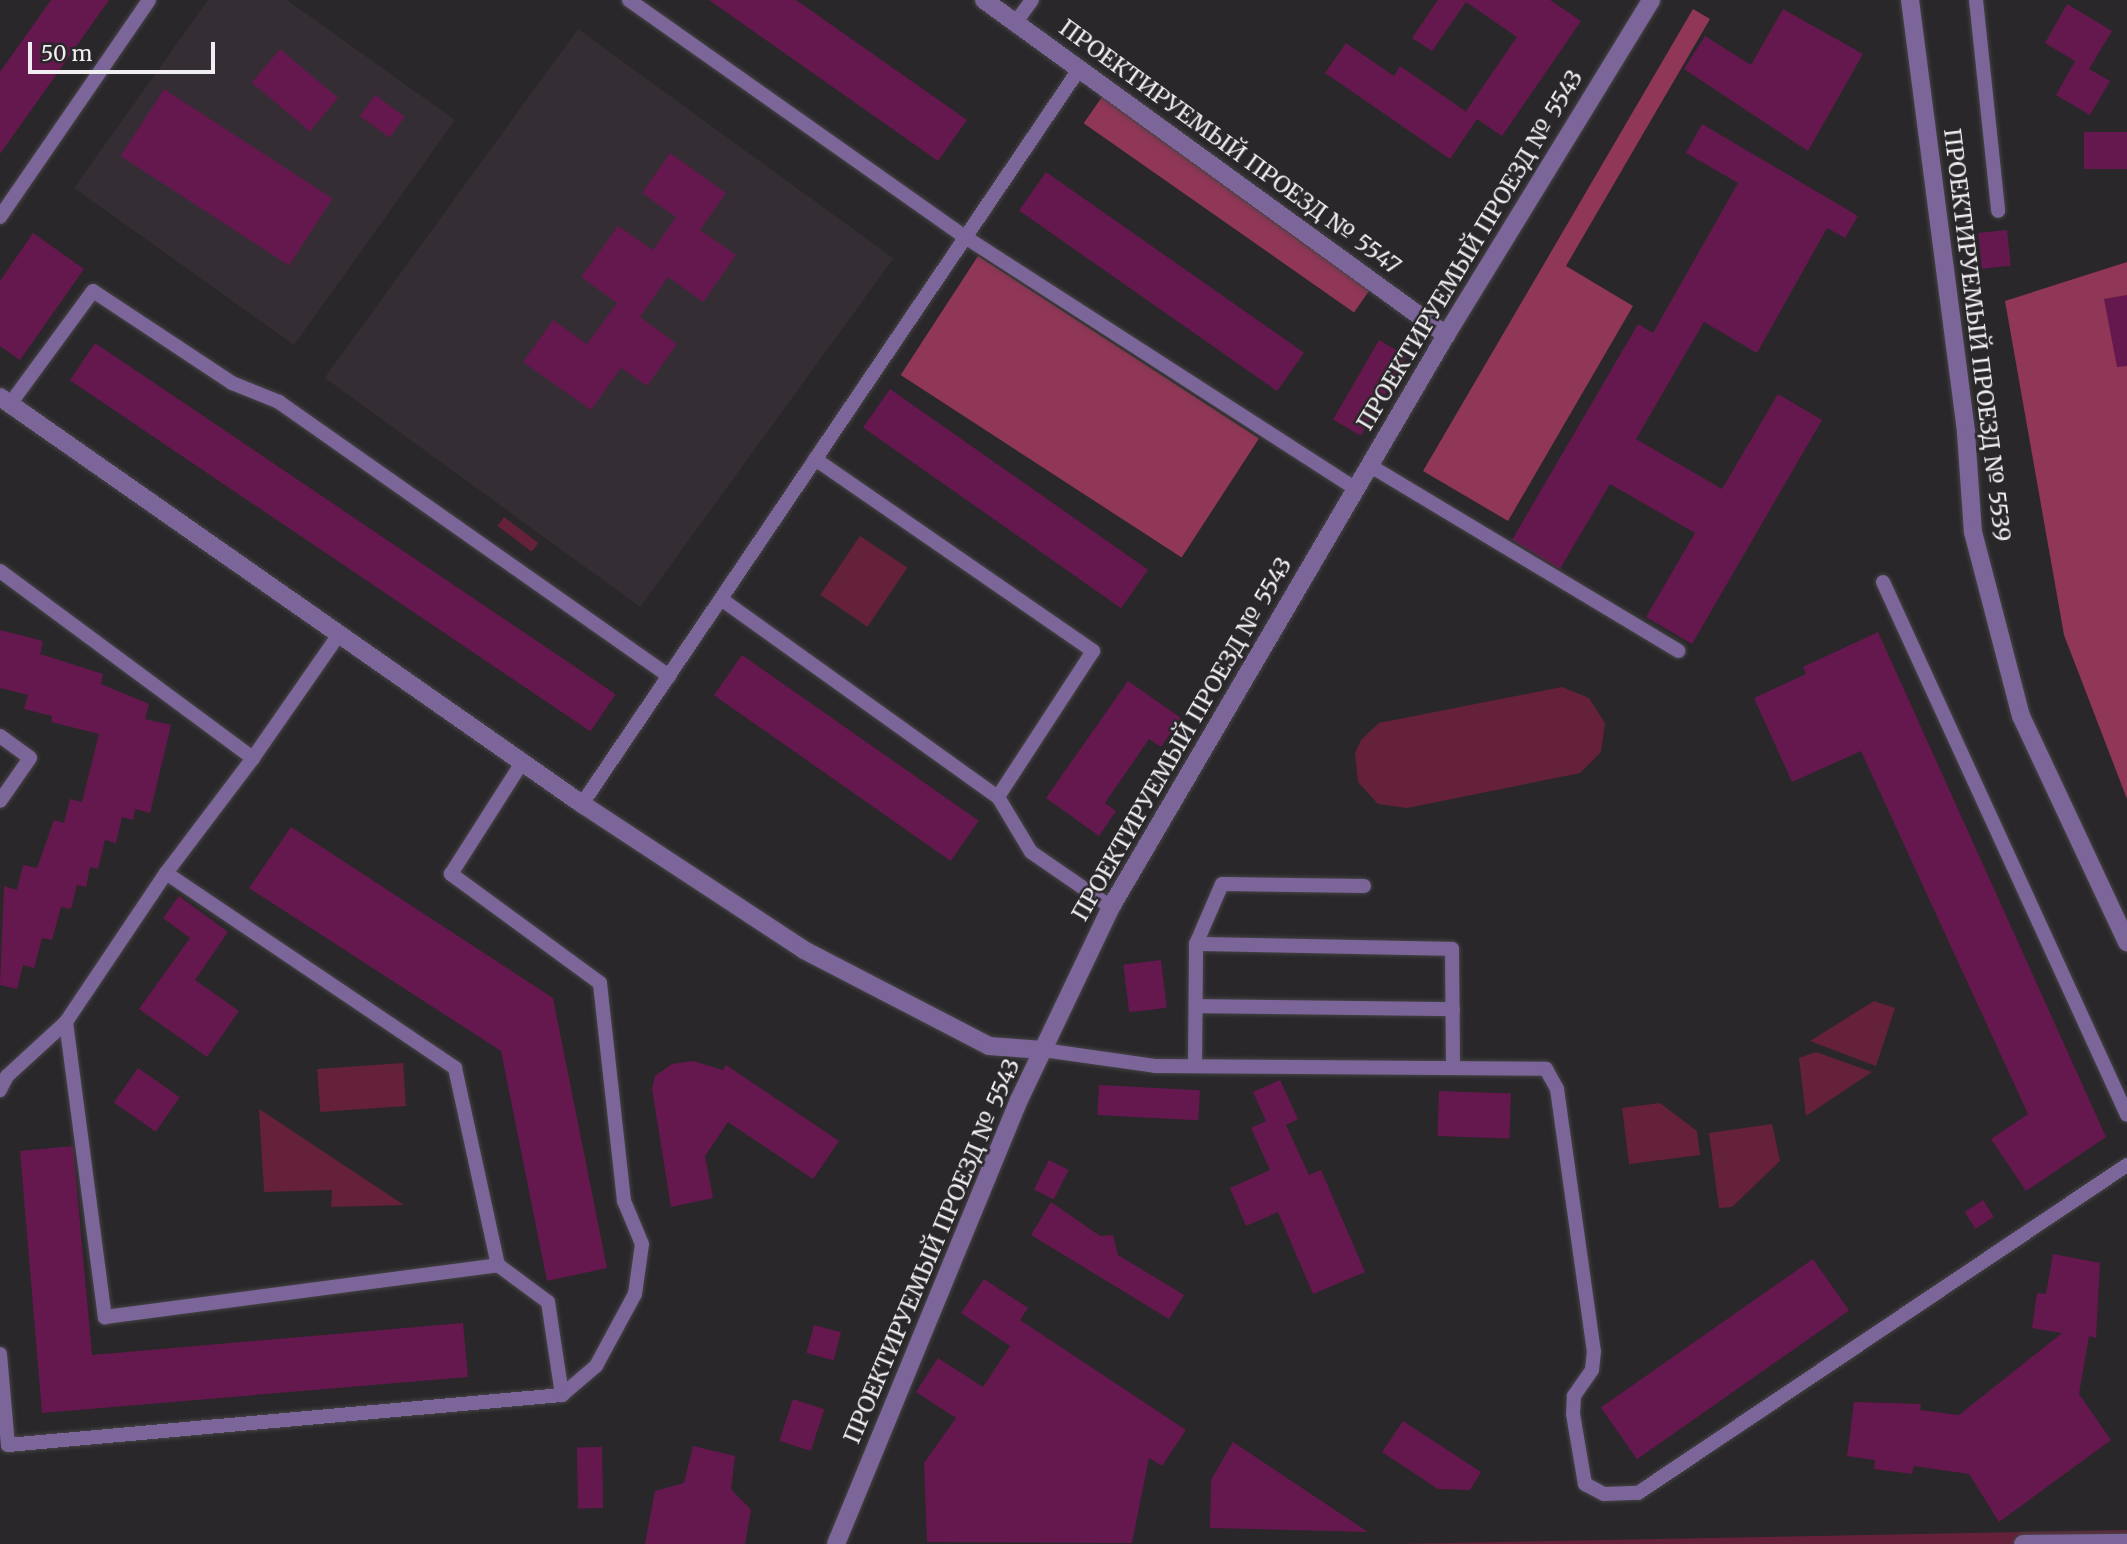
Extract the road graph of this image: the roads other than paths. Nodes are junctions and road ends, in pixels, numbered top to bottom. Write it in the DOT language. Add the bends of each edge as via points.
graph roads {
  1 [pos="149,0"];
  2 [pos="629,0"];
  3 [pos="984,0"];
  4 [pos="1032,0"];
  5 [pos="1651,0"];
  6 [pos="1910,0"];
  7 [pos="1976,0"];
  8 [pos="1016,22"];
  9 [pos="1080,68"];
  10 [pos="1998,211"];
  11 [pos="0,217"];
  12 [pos="965,237"];
  13 [pos="1446,335"];
  14 [pos="5,400"];
  15 [pos="815,460"];
  16 [pos="1369,466"];
  17 [pos="1355,488"];
  18 [pos="0,571"];
  19 [pos="1883,582"];
  20 [pos="721,599"];
  21 [pos="340,633"];
  22 [pos="1678,650"];
  23 [pos="669,676"];
  24 [pos="0,736"];
  25 [pos="253,758"];
  26 [pos="523,761"];
  27 [pos="998,797"];
  28 [pos="0,801"];
  29 [pos="582,804"];
  30 [pos="166,873"];
  31 [pos="1364,886"];
  32 [pos="1111,907"];
  33 [pos="2127,942"];
  34 [pos="1196,944"];
  35 [pos="1196,1006"];
  36 [pos="1453,1009"];
  37 [pos="66,1022"];
  38 [pos="1043,1050"];
  39 [pos="1195,1065"];
  40 [pos="1453,1068"];
  41 [pos="0,1090"];
  42 [pos="2127,1115"];
  43 [pos="2127,1165"];
  44 [pos="498,1265"];
  45 [pos="0,1354"];
  46 [pos="562,1395"];
  47 [pos="2127,1542"];
  48 [pos="836,1544"];
  49 [pos="2024,1544"];
  1 -- 11 [label="lane"];
  2 -- 12 [label="lane"];
  3 -- 8 [label="street, ПРОЕКТИРУЕМЫЙ ПРОЕЗД № 5547"];
  4 -- 8 [label="lane"];
  5 -- 13 [label="street, ПРОЕКТИРУЕМЫЙ ПРОЕЗД № 5543"];
  6 -- 33 [label="street, ПРОЕКТИРУЕМЫЙ ПРОЕЗД № 5539" via="1966,433 1973,532 2021,716"];
  7 -- 10 [label="lane"];
  8 -- 9 [label="street, ПРОЕКТИРУЕМЫЙ ПРОЕЗД № 5547"];
  9 -- 12 [label="lane"];
  9 -- 13 [label="street, ПРОЕКТИРУЕМЫЙ ПРОЕЗД № 5547"];
  12 -- 15 [label="lane"];
  12 -- 17 [label="lane"];
  13 -- 16 [label="street, ПРОЕКТИРУЕМЫЙ ПРОЕЗД № 5543"];
  14 -- 21 [label="street"];
  14 -- 23 [label="lane" via="93,291 232,383 279,402"];
  15 -- 20 [label="lane"];
  15 -- 27 [label="lane" via="1093,650"];
  16 -- 17 [label="street, ПРОЕКТИРУЕМЫЙ ПРОЕЗД № 5543"];
  16 -- 22 [label="lane"];
  17 -- 32 [label="street, ПРОЕКТИРУЕМЫЙ ПРОЕЗД № 5543"];
  18 -- 25 [label="lane"];
  19 -- 42 [label="lane"];
  20 -- 23 [label="lane"];
  20 -- 27 [label="lane"];
  21 -- 25 [label="lane"];
  21 -- 26 [label="street"];
  23 -- 29 [label="lane"];
  24 -- 28 [label="lane" via="30,758"];
  25 -- 30 [label="lane"];
  26 -- 29 [label="street"];
  26 -- 46 [label="lane" via="452,874 600,983 624,1201 642,1244 635,1294 596,1366"];
  27 -- 32 [label="lane" via="1031,852"];
  29 -- 38 [label="street" via="804,950 989,1046"];
  30 -- 37 [label="lane"];
  30 -- 44 [label="lane" via="455,1068"];
  31 -- 34 [label="lane" via="1222,884"];
  32 -- 38 [label="street, ПРОЕКТИРУЕМЫЙ ПРОЕЗД № 5543"];
  34 -- 35 [label="lane"];
  34 -- 36 [label="lane" via="1452,949"];
  35 -- 36 [label="lane"];
  35 -- 39 [label="lane"];
  36 -- 40 [label="lane"];
  37 -- 41 [label="lane" via="7,1076"];
  37 -- 44 [label="lane" via="105,1317"];
  38 -- 39 [label="lane" via="1155,1066"];
  38 -- 48 [label="street, ПРОЕКТИРУЕМЫЙ ПРОЕЗД № 5543"];
  39 -- 40 [label="lane"];
  40 -- 43 [label="lane" via="1535,1068 1553,1076 1594,1351 1592,1370 1574,1396 1573,1414 1585,1484 1604,1494 1638,1493"];
  44 -- 46 [label="lane" via="548,1301"];
  45 -- 46 [label="lane" via="8,1446"];
  47 -- 49 [label="street"];
}
